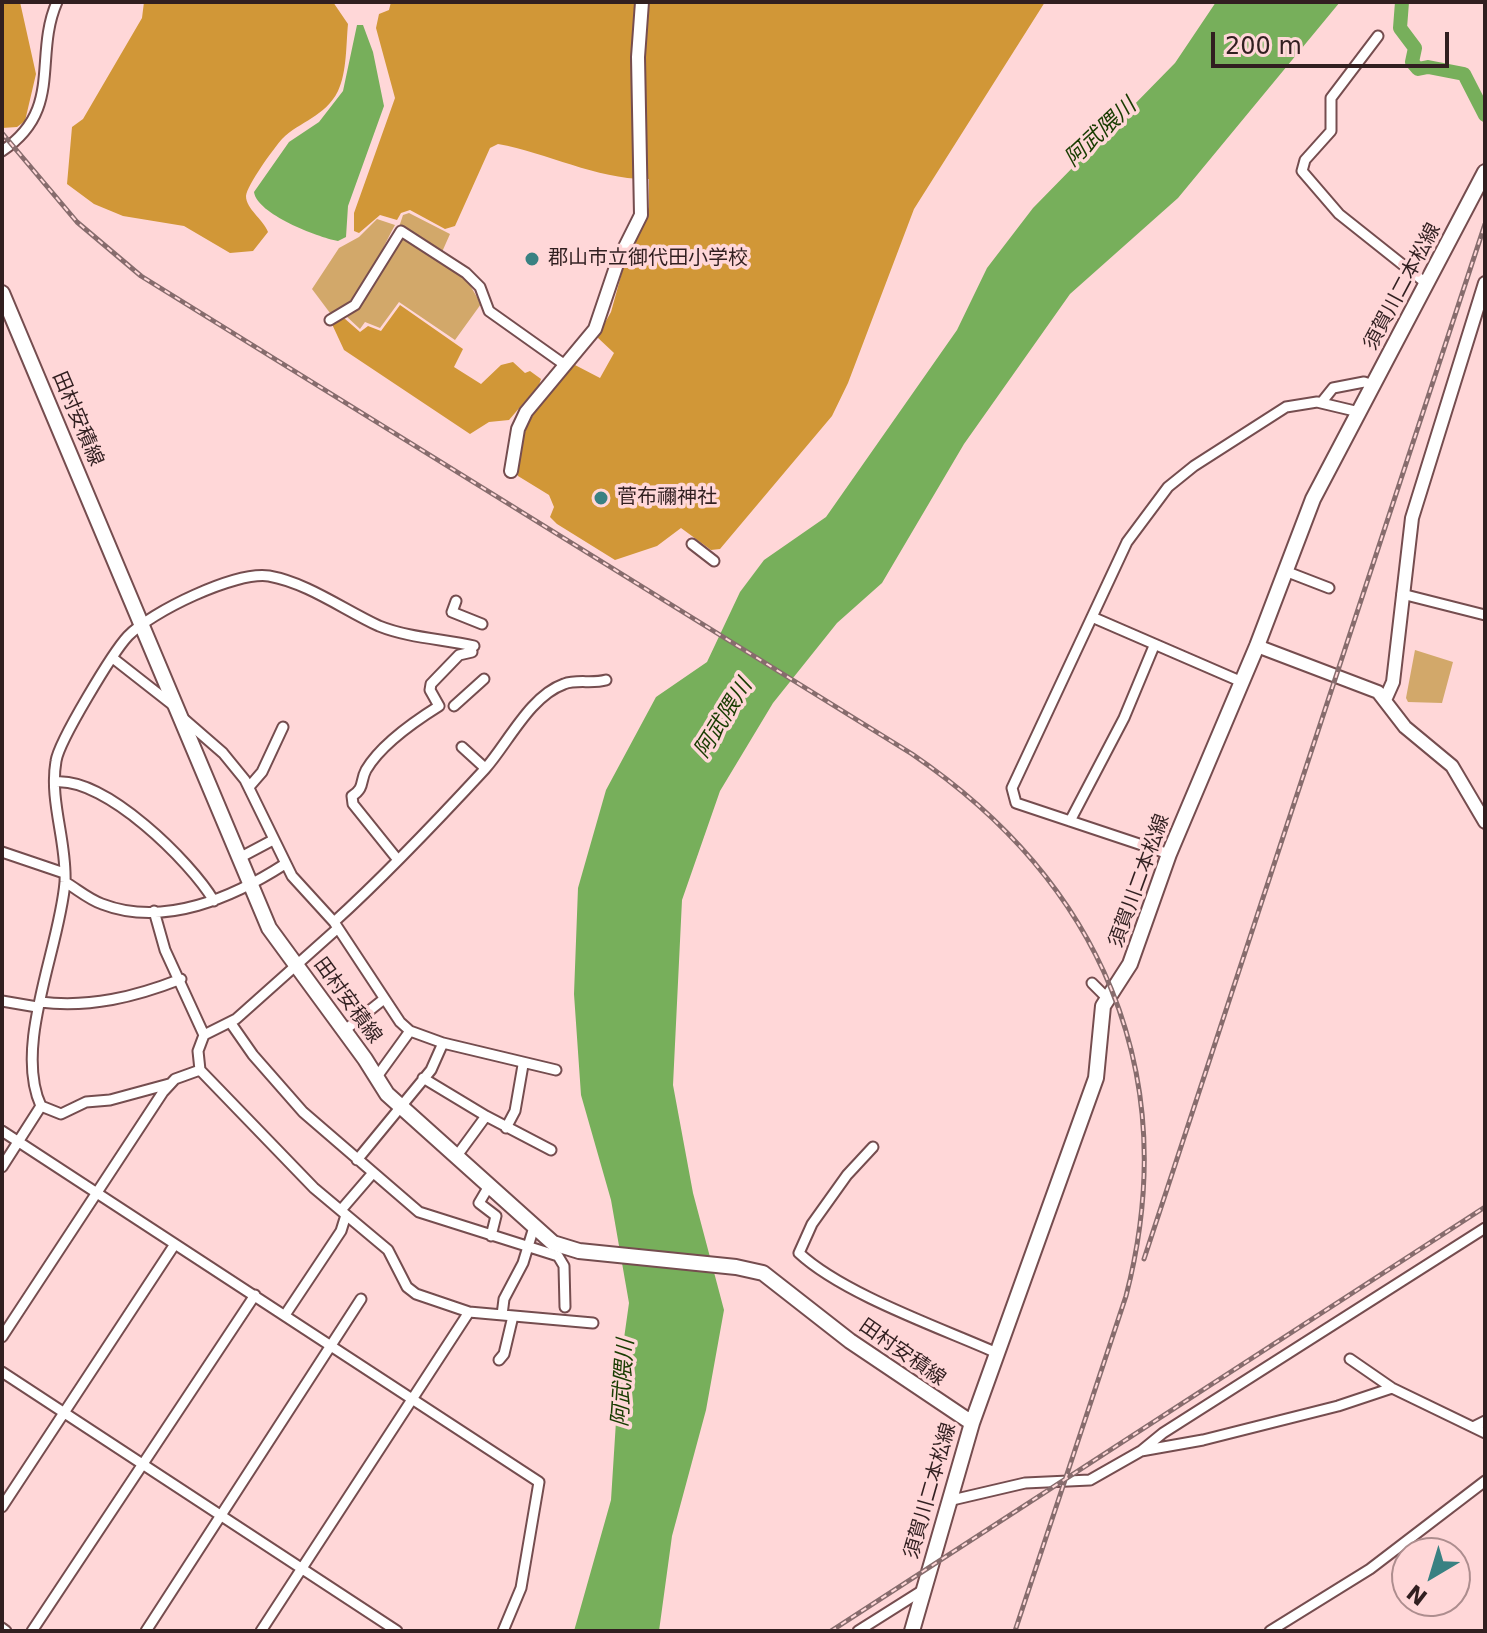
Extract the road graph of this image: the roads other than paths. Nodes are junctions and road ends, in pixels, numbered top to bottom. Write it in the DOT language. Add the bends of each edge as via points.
graph roads {
  1 [pos="57,2"];
  2 [pos="642,2"];
  3 [pos="1378,36"];
  4 [pos="2,151"];
  5 [pos="1485,172"];
  6 [pos="1485,283"];
  7 [pos="1427,284"];
  8 [pos="2,293"];
  9 [pos="330,320"];
  10 [pos="565,365"];
  11 [pos="1373,385"];
  12 [pos="1321,403"];
  13 [pos="1359,412"];
  14 [pos="511,471"];
  15 [pos="692,544"];
  16 [pos="714,561"];
  17 [pos="1285,571"];
  18 [pos="1329,588"];
  19 [pos="1402,594"];
  20 [pos="456,601"];
  21 [pos="1485,615"];
  22 [pos="1092,617"];
  23 [pos="482,624"];
  24 [pos="144,625"];
  25 [pos="1154,646"];
  26 [pos="1257,646"];
  27 [pos="114,659"];
  28 [pos="484,679"];
  29 [pos="606,680"];
  30 [pos="1242,682"];
  31 [pos="1385,700"];
  32 [pos="454,706"];
  33 [pos="181,714"];
  34 [pos="283,727"];
  35 [pos="462,747"];
  36 [pos="485,768"];
  37 [pos="56,782"];
  38 [pos="249,787"];
  39 [pos="1070,821"];
  40 [pos="1485,822"];
  41 [pos="273,840"];
  42 [pos="2,852"];
  43 [pos="1169,854"];
  44 [pos="241,857"];
  45 [pos="398,860"];
  46 [pos="285,864"];
  47 [pos="64,877"];
  48 [pos="252,883"];
  49 [pos="214,901"];
  50 [pos="154,911"];
  51 [pos="336,925"];
  52 [pos="297,966"];
  53 [pos="181,979"];
  54 [pos="1092,983"];
  55 [pos="1107,998"];
  56 [pos="384,999"];
  57 [pos="2,1001"];
  58 [pos="38,1005"];
  59 [pos="230,1022"];
  60 [pos="345,1030"];
  61 [pos="410,1031"];
  62 [pos="204,1035"];
  63 [pos="443,1043"];
  64 [pos="523,1065"];
  65 [pos="200,1070"];
  66 [pos="556,1070"];
  67 [pos="376,1078"];
  68 [pos="423,1078"];
  69 [pos="169,1084"];
  70 [pos="41,1106"];
  71 [pos="399,1107"];
  72 [pos="486,1116"];
  73 [pos="506,1128"];
  74 [pos="2,1131"];
  75 [pos="19,1142"];
  76 [pos="873,1147"];
  77 [pos="551,1150"];
  78 [pos="456,1157"];
  79 [pos="357,1160"];
  80 [pos="2,1167"];
  81 [pos="372,1174"];
  82 [pos="489,1186"];
  83 [pos="97,1192"];
  84 [pos="343,1213"];
  85 [pos="534,1227"];
  86 [pos="1485,1228"];
  87 [pos="491,1236"];
  88 [pos="175,1244"];
  89 [pos="527,1245"];
  90 [pos="255,1295"];
  91 [pos="361,1299"];
  92 [pos="565,1307"];
  93 [pos="469,1312"];
  94 [pos="285,1315"];
  95 [pos="508,1316"];
  96 [pos="593,1323"];
  97 [pos="2,1337"];
  98 [pos="333,1346"];
  99 [pos="997,1353"];
  100 [pos="1350,1359"];
  101 [pos="499,1360"];
  102 [pos="2,1372"];
  103 [pos="1392,1388"];
  104 [pos="412,1400"];
  105 [pos="64,1414"];
  106 [pos="1485,1421"];
  107 [pos="972,1423"];
  108 [pos="1473,1427"];
  109 [pos="1485,1433"];
  110 [pos="1141,1451"];
  111 [pos="143,1465"];
  112 [pos="1485,1481"];
  113 [pos="948,1501"];
  114 [pos="2,1507"];
  115 [pos="221,1516"];
  116 [pos="301,1569"];
  117 [pos="924,1590"];
  118 [pos="32,1631"];
  119 [pos="146,1631"];
  120 [pos="261,1631"];
  121 [pos="397,1631"];
  122 [pos="503,1631"];
  123 [pos="858,1631"];
  124 [pos="912,1631"];
  125 [pos="1270,1631"];
  1 -- 4 [label="street" via="39,111"];
  2 -- 10 [label="street" via="641,215 618,261 601,318"];
  3 -- 7 [label="street" via="1331,98 1331,131 1304,161 1302,171 1339,214"];
  5 -- 7 [label="main road, 須賀川二本松線"];
  6 -- 19 [label="street" via="1412,518"];
  7 -- 11 [label="main road, 須賀川二本松線"];
  8 -- 24 [label="main road, 田村安積線"];
  9 -- 10 [label="street" via="355,305 401,231 466,273 480,287 489,311"];
  10 -- 14 [label="street" via="526,412"];
  11 -- 12 [label="street" via="1333,388"];
  11 -- 13 [label="main road, 須賀川二本松線"];
  12 -- 13 [label="street"];
  12 -- 22 [label="street" via="1275,412 1176,479 1127,542"];
  13 -- 17 [label="main road, 須賀川二本松線" via="1313,499"];
  15 -- 16 [label="street"];
  17 -- 18 [label="street"];
  17 -- 26 [label="main road, 須賀川二本松線"];
  19 -- 21 [label="street"];
  19 -- 31 [label="street" via="1393,682"];
  20 -- 23 [label="street" via="452,612"];
  22 -- 25 [label="street"];
  22 -- 39 [label="street" via="1011,792 1016,803"];
  24 -- 27 [label="street" via="125,639"];
  24 -- 33 [label="main road, 田村安積線"];
  24 -- 45 [label="street" via="222,581 266,576 392,631 473,649 459,655 431,684 439,706 384,750 352,796 354,806"];
  25 -- 30 [label="street"];
  25 -- 39 [label="street"];
  26 -- 30 [label="main road, 須賀川二本松線"];
  26 -- 31 [label="street" via="1372,688"];
  27 -- 33 [label="street"];
  27 -- 37 [label="street" via="62,743"];
  28 -- 32 [label="street"];
  29 -- 36 [label="street" via="566,683 547,695"];
  30 -- 43 [label="main road, 須賀川二本松線"];
  31 -- 40 [label="street" via="1405,727 1452,766"];
  33 -- 38 [label="street" via="223,753"];
  33 -- 44 [label="main road, 田村安積線"];
  34 -- 38 [label="street"];
  35 -- 36 [label="street"];
  36 -- 45 [label="street"];
  37 -- 47 [label="street"];
  37 -- 49 [label="street" via="118,804 172,851"];
  38 -- 41 [label="street"];
  39 -- 43 [label="street"];
  41 -- 44 [label="street"];
  41 -- 46 [label="street"];
  42 -- 47 [label="street"];
  43 -- 55 [label="main road, 須賀川二本松線" via="1130,964"];
  44 -- 48 [label="main road, 田村安積線"];
  45 -- 51 [label="street"];
  46 -- 48 [label="street"];
  46 -- 51 [label="street"];
  47 -- 50 [label="street" via="104,905"];
  47 -- 58 [label="street" via="52,959"];
  48 -- 49 [label="street"];
  48 -- 52 [label="main road, 田村安積線" via="269,928"];
  49 -- 50 [label="street"];
  50 -- 53 [label="street" via="165,950"];
  51 -- 52 [label="street"];
  51 -- 56 [label="street"];
  52 -- 59 [label="street"];
  52 -- 60 [label="main road, 田村安積線"];
  53 -- 58 [label="street" via="107,1002"];
  53 -- 62 [label="street"];
  54 -- 55 [label="street"];
  55 -- 99 [label="main road, 須賀川二本松線" via="1098,1026 1096,1078"];
  56 -- 60 [label="street"];
  56 -- 61 [label="street"];
  57 -- 58 [label="street"];
  58 -- 70 [label="street" via="34,1077"];
  59 -- 62 [label="street"];
  59 -- 79 [label="street" via="296,1106"];
  60 -- 67 [label="main road, 田村安積線"];
  61 -- 63 [label="street"];
  61 -- 67 [label="street"];
  62 -- 65 [label="street" via="198,1051"];
  63 -- 64 [label="street"];
  63 -- 68 [label="street"];
  64 -- 66 [label="street"];
  64 -- 73 [label="street" via="515,1111"];
  65 -- 69 [label="street"];
  65 -- 84 [label="street"];
  67 -- 71 [label="main road, 田村安積線"];
  68 -- 71 [label="street"];
  68 -- 72 [label="street"];
  69 -- 70 [label="street" via="86,1102 64,1114"];
  69 -- 83 [label="street"];
  70 -- 75 [label="street"];
  71 -- 78 [label="main road, 田村安積線"];
  71 -- 79 [label="street"];
  72 -- 73 [label="street"];
  72 -- 78 [label="street"];
  73 -- 77 [label="street"];
  74 -- 75 [label="street"];
  75 -- 80 [label="street"];
  75 -- 83 [label="street"];
  76 -- 99 [label="street" via="812,1224 799,1253 908,1315"];
  78 -- 82 [label="main road, 田村安積線"];
  79 -- 81 [label="street"];
  81 -- 84 [label="street"];
  81 -- 87 [label="street" via="419,1212"];
  82 -- 85 [label="main road, 田村安積線"];
  82 -- 87 [label="street" via="479,1203 496,1216"];
  83 -- 88 [label="street"];
  83 -- 97 [label="street"];
  84 -- 93 [label="street" via="388,1250 411,1292"];
  84 -- 94 [label="street" via="341,1231"];
  85 -- 89 [label="street"];
  85 -- 107 [label="main road, 田村安積線" via="559,1246 756,1270"];
  86 -- 110 [label="street"];
  87 -- 89 [label="street"];
  88 -- 90 [label="street"];
  88 -- 105 [label="street"];
  89 -- 92 [label="street" via="555,1253 562,1261"];
  89 -- 95 [label="street" via="504,1299"];
  90 -- 94 [label="street"];
  90 -- 111 [label="street"];
  91 -- 98 [label="street"];
  93 -- 95 [label="street"];
  93 -- 104 [label="street"];
  94 -- 98 [label="street"];
  95 -- 96 [label="street"];
  95 -- 101 [label="street"];
  98 -- 104 [label="street"];
  98 -- 115 [label="street"];
  99 -- 107 [label="main road, 須賀川二本松線"];
  100 -- 103 [label="street"];
  102 -- 105 [label="street"];
  103 -- 108 [label="street"];
  103 -- 110 [label="street" via="1203,1440"];
  104 -- 116 [label="street"];
  104 -- 122 [label="street" via="539,1482 521,1588"];
  105 -- 111 [label="street"];
  105 -- 114 [label="street"];
  106 -- 108 [label="street"];
  107 -- 113 [label="main road, 須賀川二本松線"];
  108 -- 109 [label="street"];
  110 -- 113 [label="street" via="1090,1480 1025,1483"];
  111 -- 115 [label="street"];
  111 -- 118 [label="street"];
  112 -- 125 [label="street" via="1370,1569"];
  113 -- 117 [label="main road, 須賀川二本松線"];
  115 -- 116 [label="street"];
  115 -- 119 [label="street"];
  116 -- 120 [label="street"];
  116 -- 121 [label="street"];
  117 -- 123 [label="street"];
  117 -- 124 [label="main road, 須賀川二本松線"];
}
